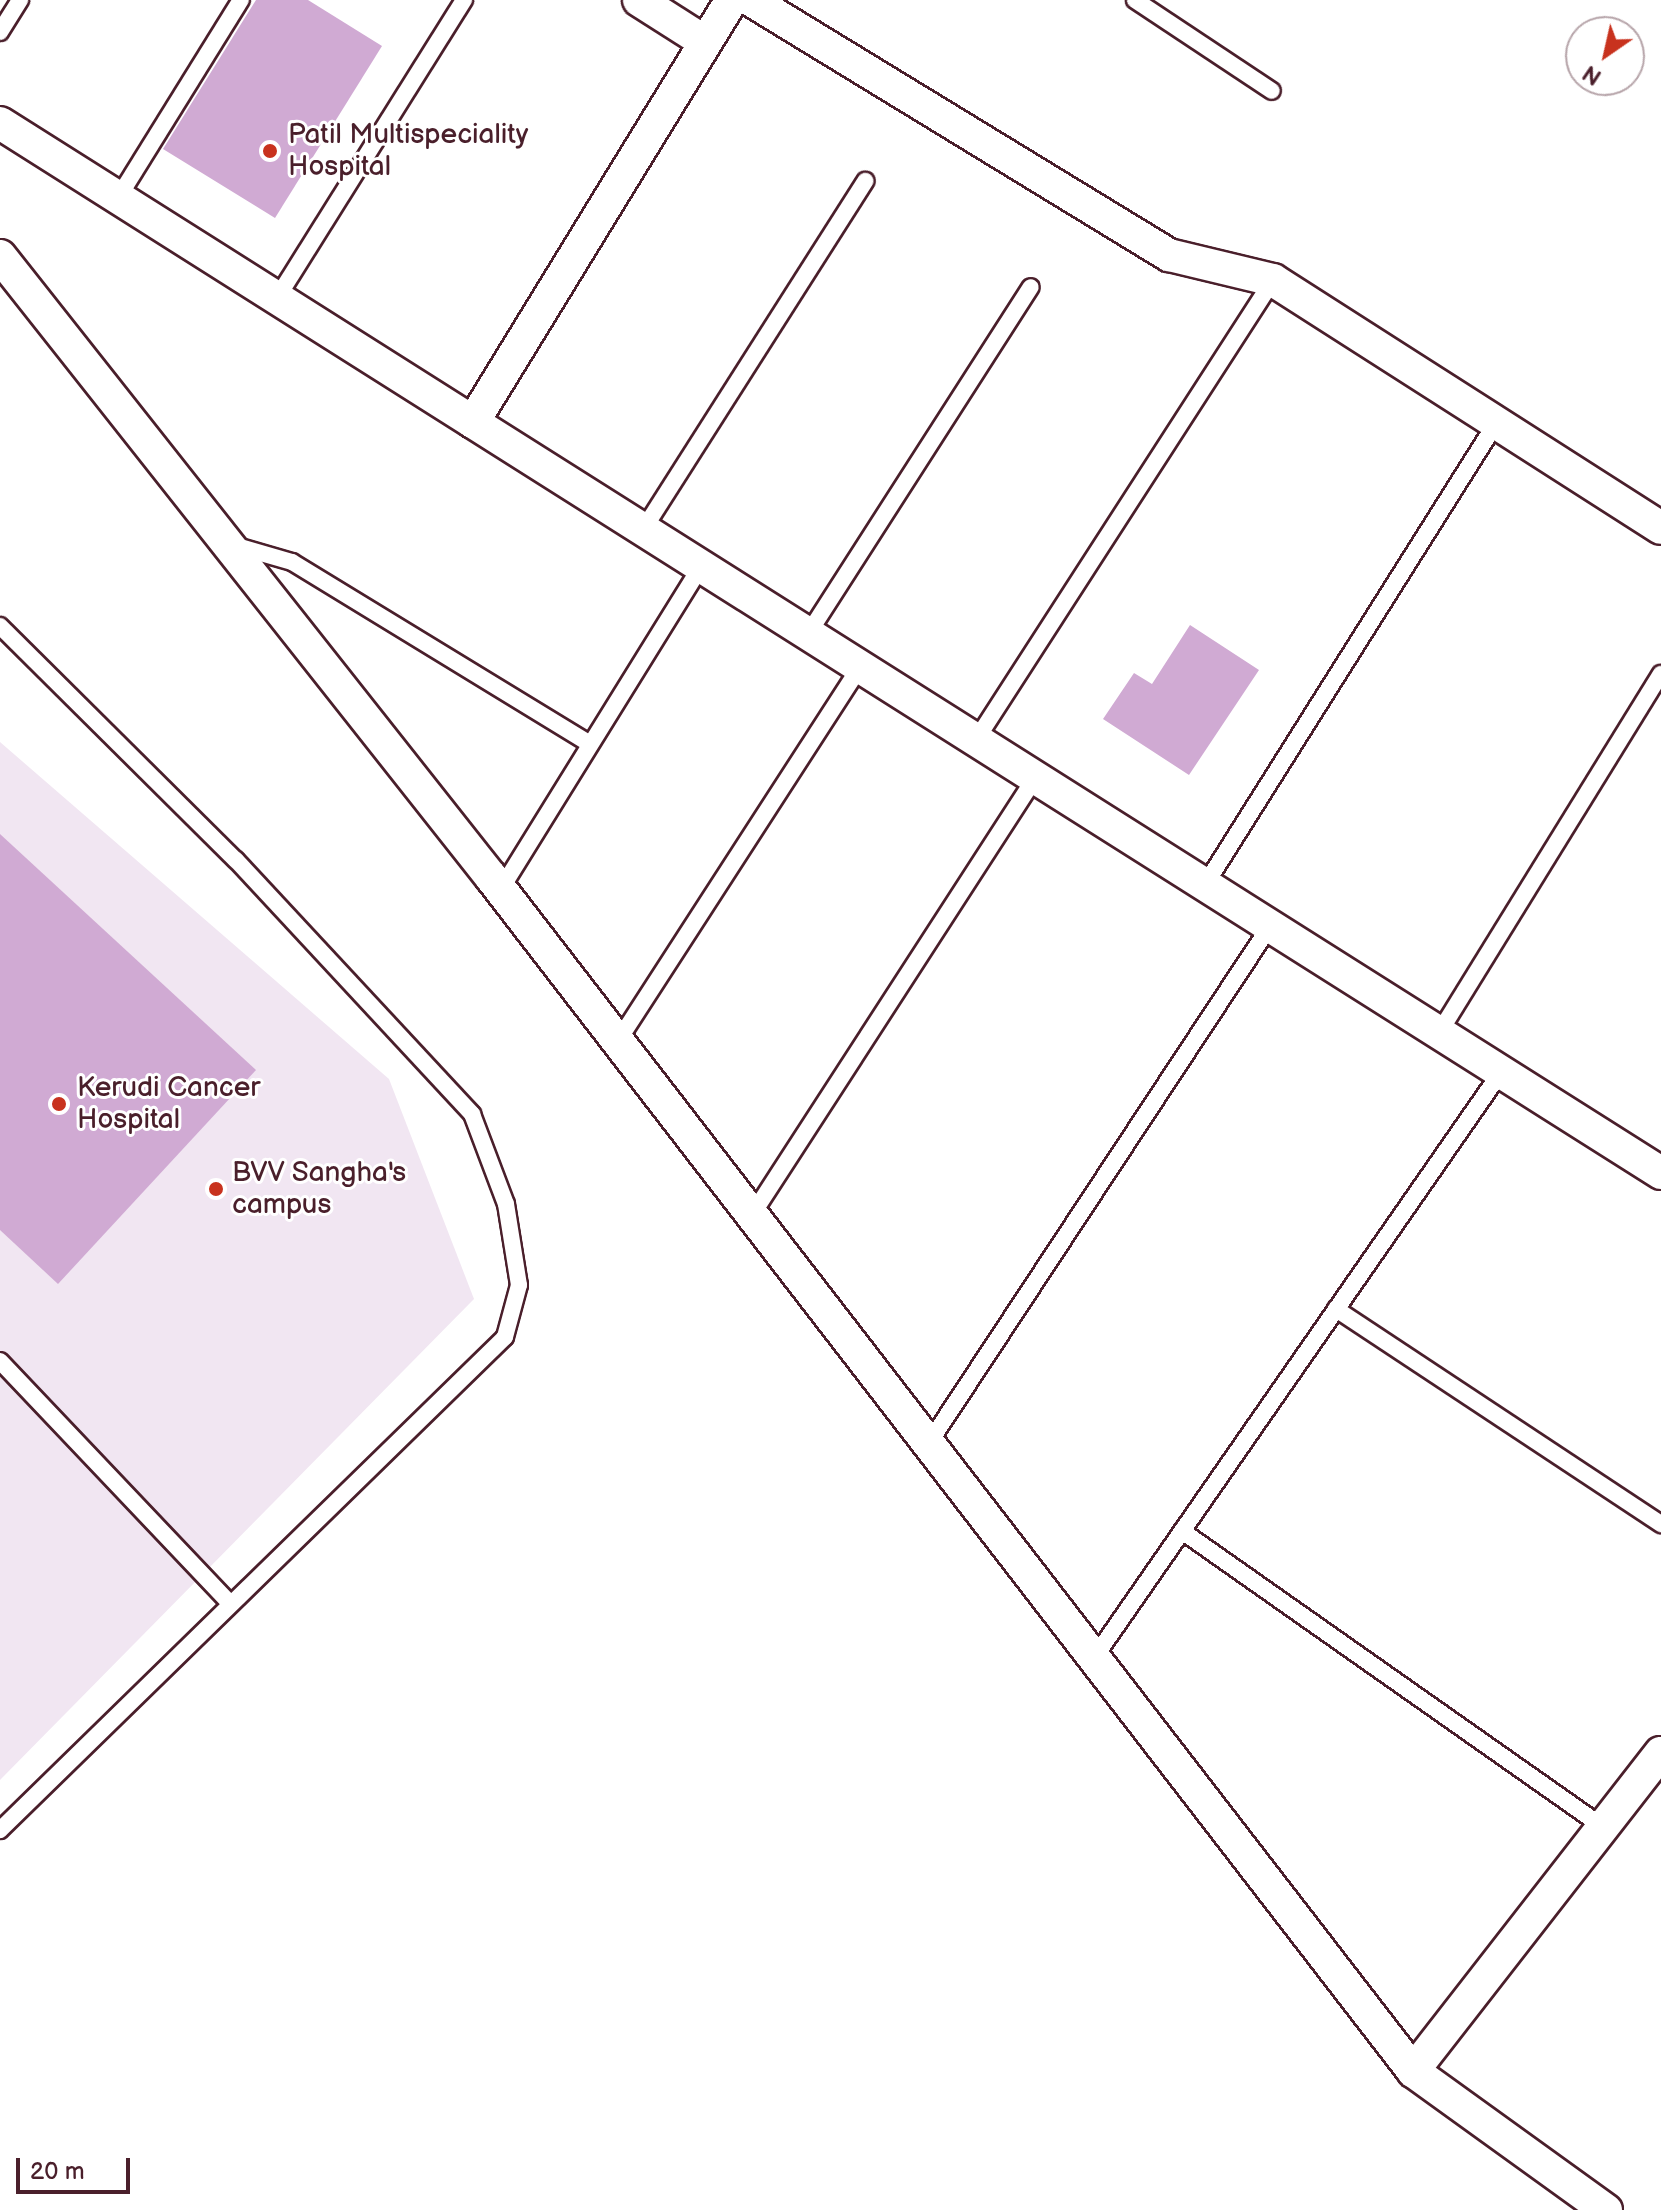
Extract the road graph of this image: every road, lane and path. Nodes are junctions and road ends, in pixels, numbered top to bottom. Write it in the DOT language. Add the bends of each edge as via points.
graph roads {
  1 [pos="20,0"];
  2 [pos="241,0"];
  3 [pos="464,0"];
  4 [pos="639,0"];
  5 [pos="732,0"];
  6 [pos="751,0"];
  7 [pos="1135,0"];
  8 [pos="0,32"];
  9 [pos="705,42"];
  10 [pos="1272,91"];
  11 [pos="0,123"];
  12 [pos="865,181"];
  13 [pos="118,198"];
  14 [pos="0,256"];
  15 [pos="1273,280"];
  16 [pos="1031,287"];
  17 [pos="277,298"];
  18 [pos="473,422"];
  19 [pos="1496,423"];
  20 [pos="1661,528"];
  21 [pos="643,530"];
  22 [pos="228,543"];
  23 [pos="701,566"];
  24 [pos="0,626"];
  25 [pos="808,634"];
  26 [pos="860,667"];
  27 [pos="1661,674"];
  28 [pos="976,740"];
  29 [pos="590,744"];
  30 [pos="1035,778"];
  31 [pos="1205,885"];
  32 [pos="501,889"];
  33 [pos="1270,926"];
  34 [pos="1439,1033"];
  35 [pos="618,1041"];
  36 [pos="1501,1072"];
  37 [pos="1661,1173"];
  38 [pos="752,1215"];
  39 [pos="1336,1309"];
  40 [pos="0,1361"];
  41 [pos="929,1443"];
  42 [pos="1661,1524"];
  43 [pos="1182,1531"];
  44 [pos="231,1604"];
  45 [pos="1094,1658"];
  46 [pos="1661,1753"];
  47 [pos="1603,1827"];
  48 [pos="0,1830"];
  49 [pos="1413,2071"];
  50 [pos="1606,2210"];
  1 -- 8 [label="lane"];
  2 -- 13 [label="lane"];
  3 -- 17 [label="lane"];
  4 -- 9 [label="street"];
  5 -- 9 [label="street"];
  6 -- 15 [label="street" via="1169,255"];
  7 -- 10 [label="lane"];
  9 -- 18 [label="street"];
  11 -- 13 [label="street"];
  12 -- 21 [label="lane"];
  13 -- 17 [label="street"];
  14 -- 22 [label="street"];
  15 -- 19 [label="street"];
  15 -- 28 [label="lane"];
  16 -- 25 [label="lane"];
  17 -- 18 [label="street"];
  18 -- 21 [label="street"];
  19 -- 20 [label="street"];
  19 -- 31 [label="lane"];
  21 -- 23 [label="street"];
  22 -- 29 [label="lane" via="292,562"];
  22 -- 32 [label="street"];
  23 -- 25 [label="street"];
  23 -- 29 [label="lane"];
  24 -- 44 [label="lane" via="236,860 472,1114 506,1204 519,1285 505,1337"];
  25 -- 26 [label="street"];
  26 -- 28 [label="street"];
  26 -- 35 [label="lane"];
  27 -- 34 [label="lane"];
  28 -- 30 [label="street"];
  29 -- 32 [label="lane"];
  30 -- 31 [label="street"];
  30 -- 38 [label="lane"];
  31 -- 33 [label="street"];
  32 -- 35 [label="street"];
  33 -- 34 [label="street"];
  33 -- 41 [label="lane"];
  34 -- 36 [label="street"];
  35 -- 38 [label="street"];
  36 -- 37 [label="street"];
  36 -- 39 [label="lane"];
  38 -- 41 [label="street"];
  39 -- 42 [label="lane"];
  39 -- 43 [label="lane"];
  40 -- 44 [label="lane"];
  41 -- 45 [label="street"];
  43 -- 45 [label="lane"];
  43 -- 47 [label="lane"];
  44 -- 48 [label="lane"];
  45 -- 49 [label="street"];
  46 -- 47 [label="street"];
  47 -- 49 [label="street"];
  49 -- 50 [label="street"];
}
